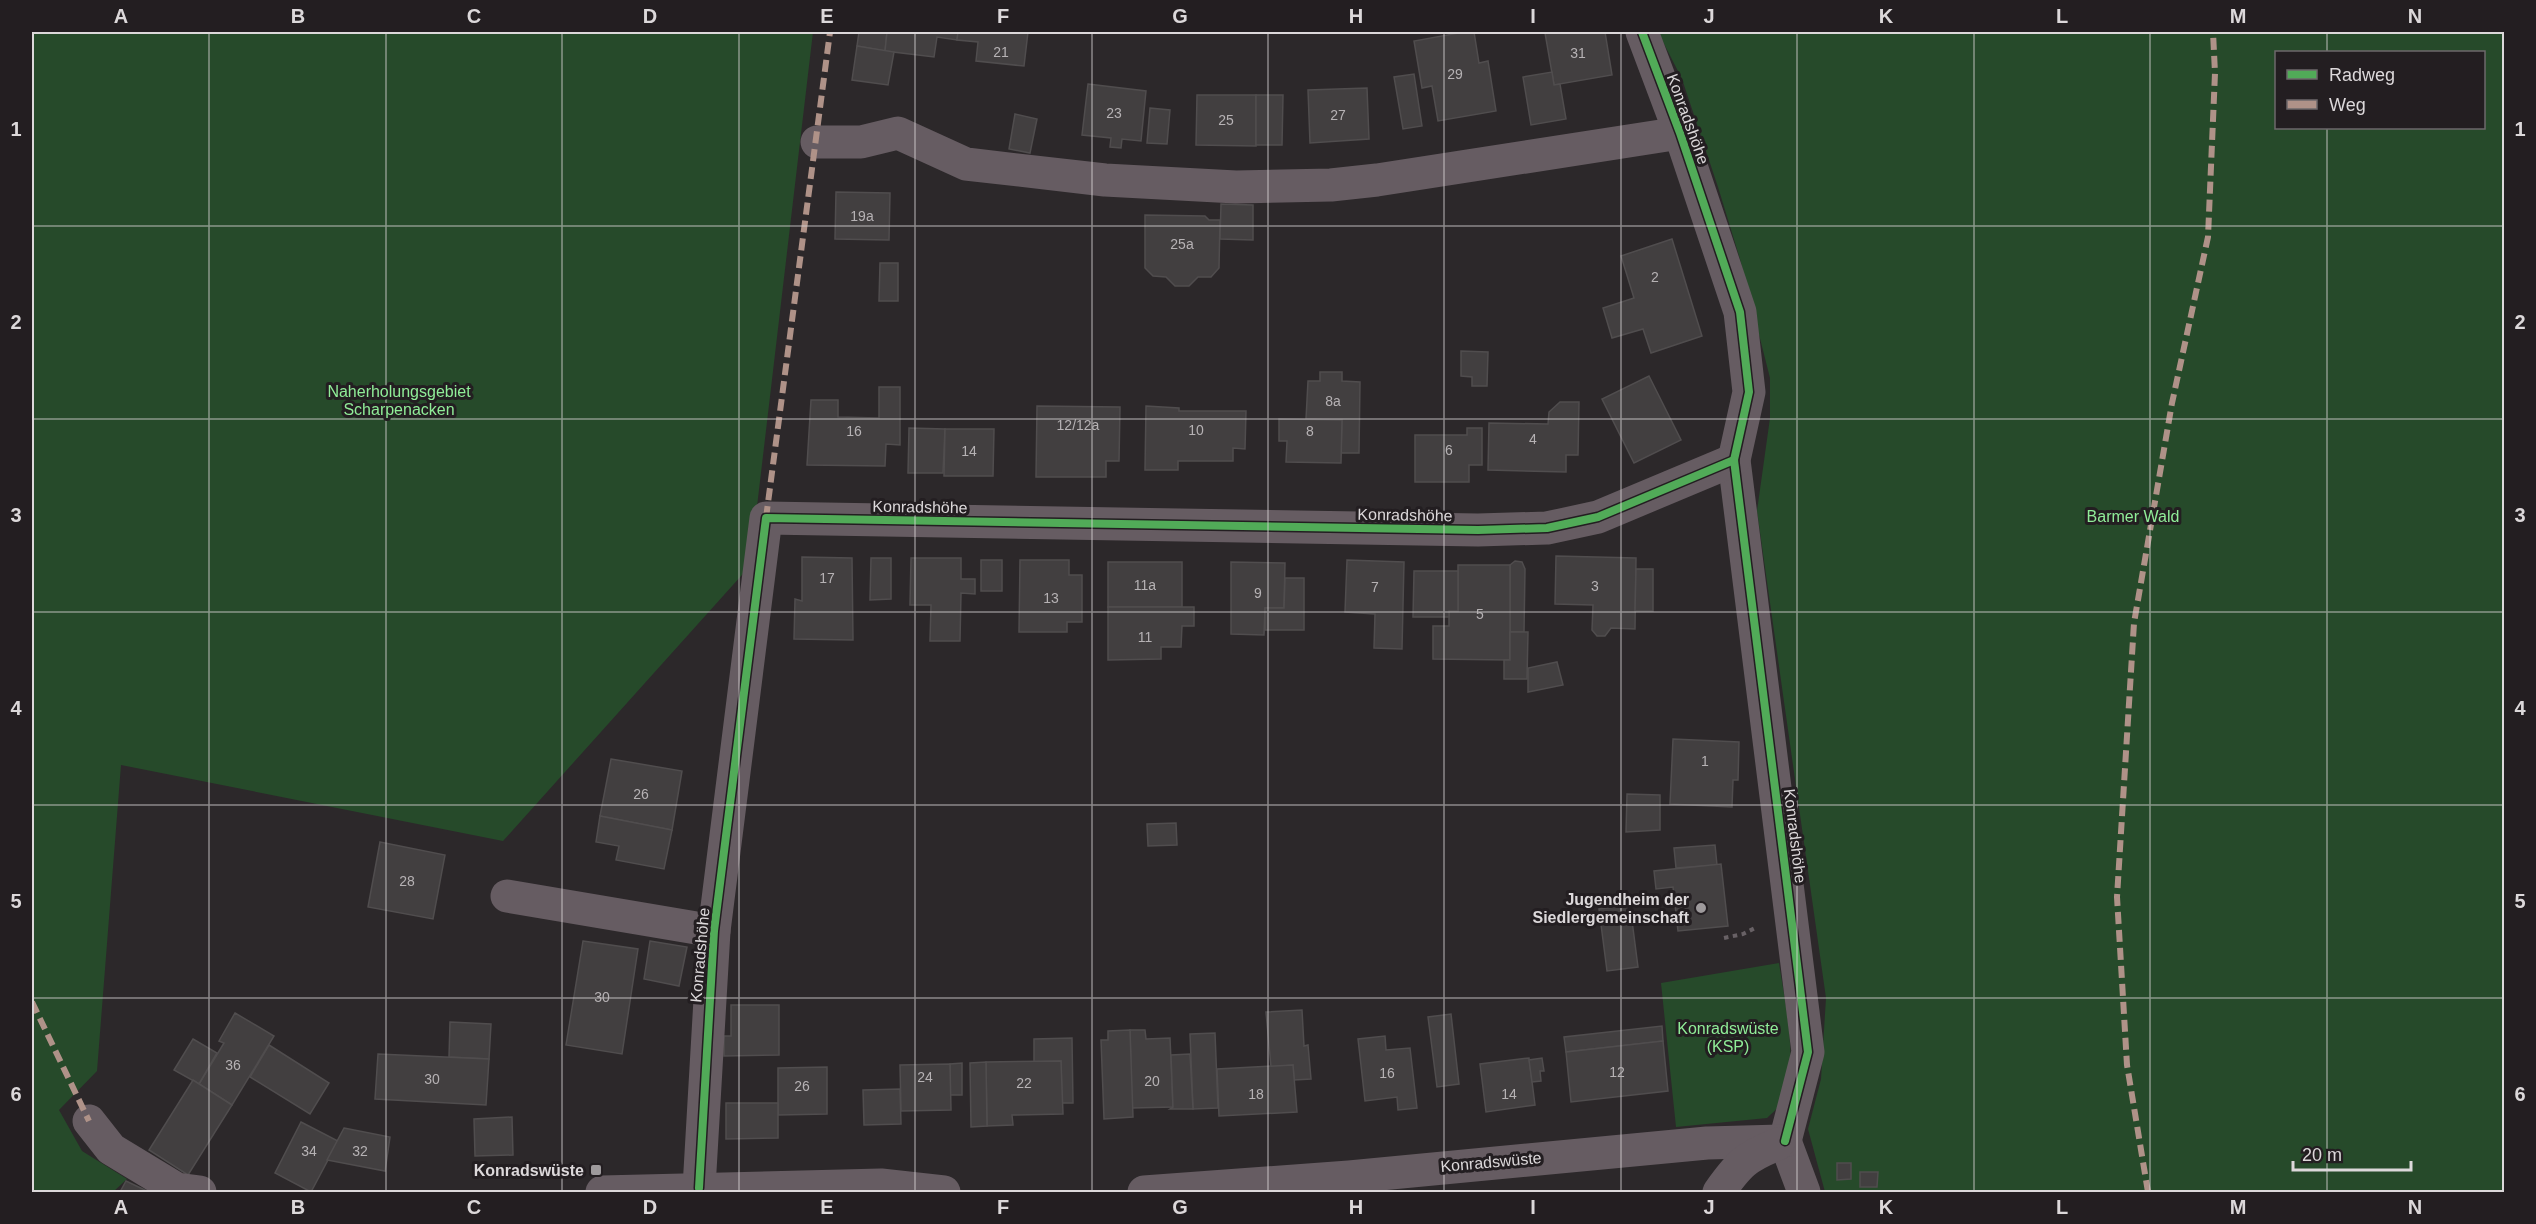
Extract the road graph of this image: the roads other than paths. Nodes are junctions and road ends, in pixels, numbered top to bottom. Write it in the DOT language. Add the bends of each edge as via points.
graph roads {
  1 [pos="1642,32"];
  2 [pos="1680,133"];
  3 [pos="817,142"];
  4 [pos="1734,460"];
  5 [pos="507,896"];
  6 [pos="714,931"];
  7 [pos="89,1121"];
  8 [pos="1785,1141"];
  9 [pos="699,1188"];
  10 [pos="885,1189"];
  11 [pos="200,1192"];
  12 [pos="602,1192"];
  13 [pos="944,1192"];
  14 [pos="1144,1192"];
  15 [pos="1719,1192"];
  16 [pos="1804,1192"];
  1 -- 2 [label="street, Konradshöhe"];
  2 -- 3 [label="street, Konradshöhe" via="1377,180 1236,187 1105,180 966,164 898,133 861,142"];
  2 -- 4 [label="street, Konradshöhe" via="1740,312 1749,392"];
  4 -- 6 [label="street, Konradshöhe" via="1598,517 1547,528 766,518"];
  4 -- 8 [label="street, Konradshöhe" via="1808,1052"];
  5 -- 6 [label="street"];
  6 -- 9 [label="street, Konradshöhe"];
  7 -- 11 [label="street" via="111,1149 177,1189"];
  8 -- 14 [label="street, Konradswüste" via="1707,1143"];
  8 -- 15 [label="street" via="1739,1164"];
  8 -- 16 [label="street"];
  9 -- 10 [label="street"];
  9 -- 12 [label="street"];
  10 -- 13 [label="street"];
}
